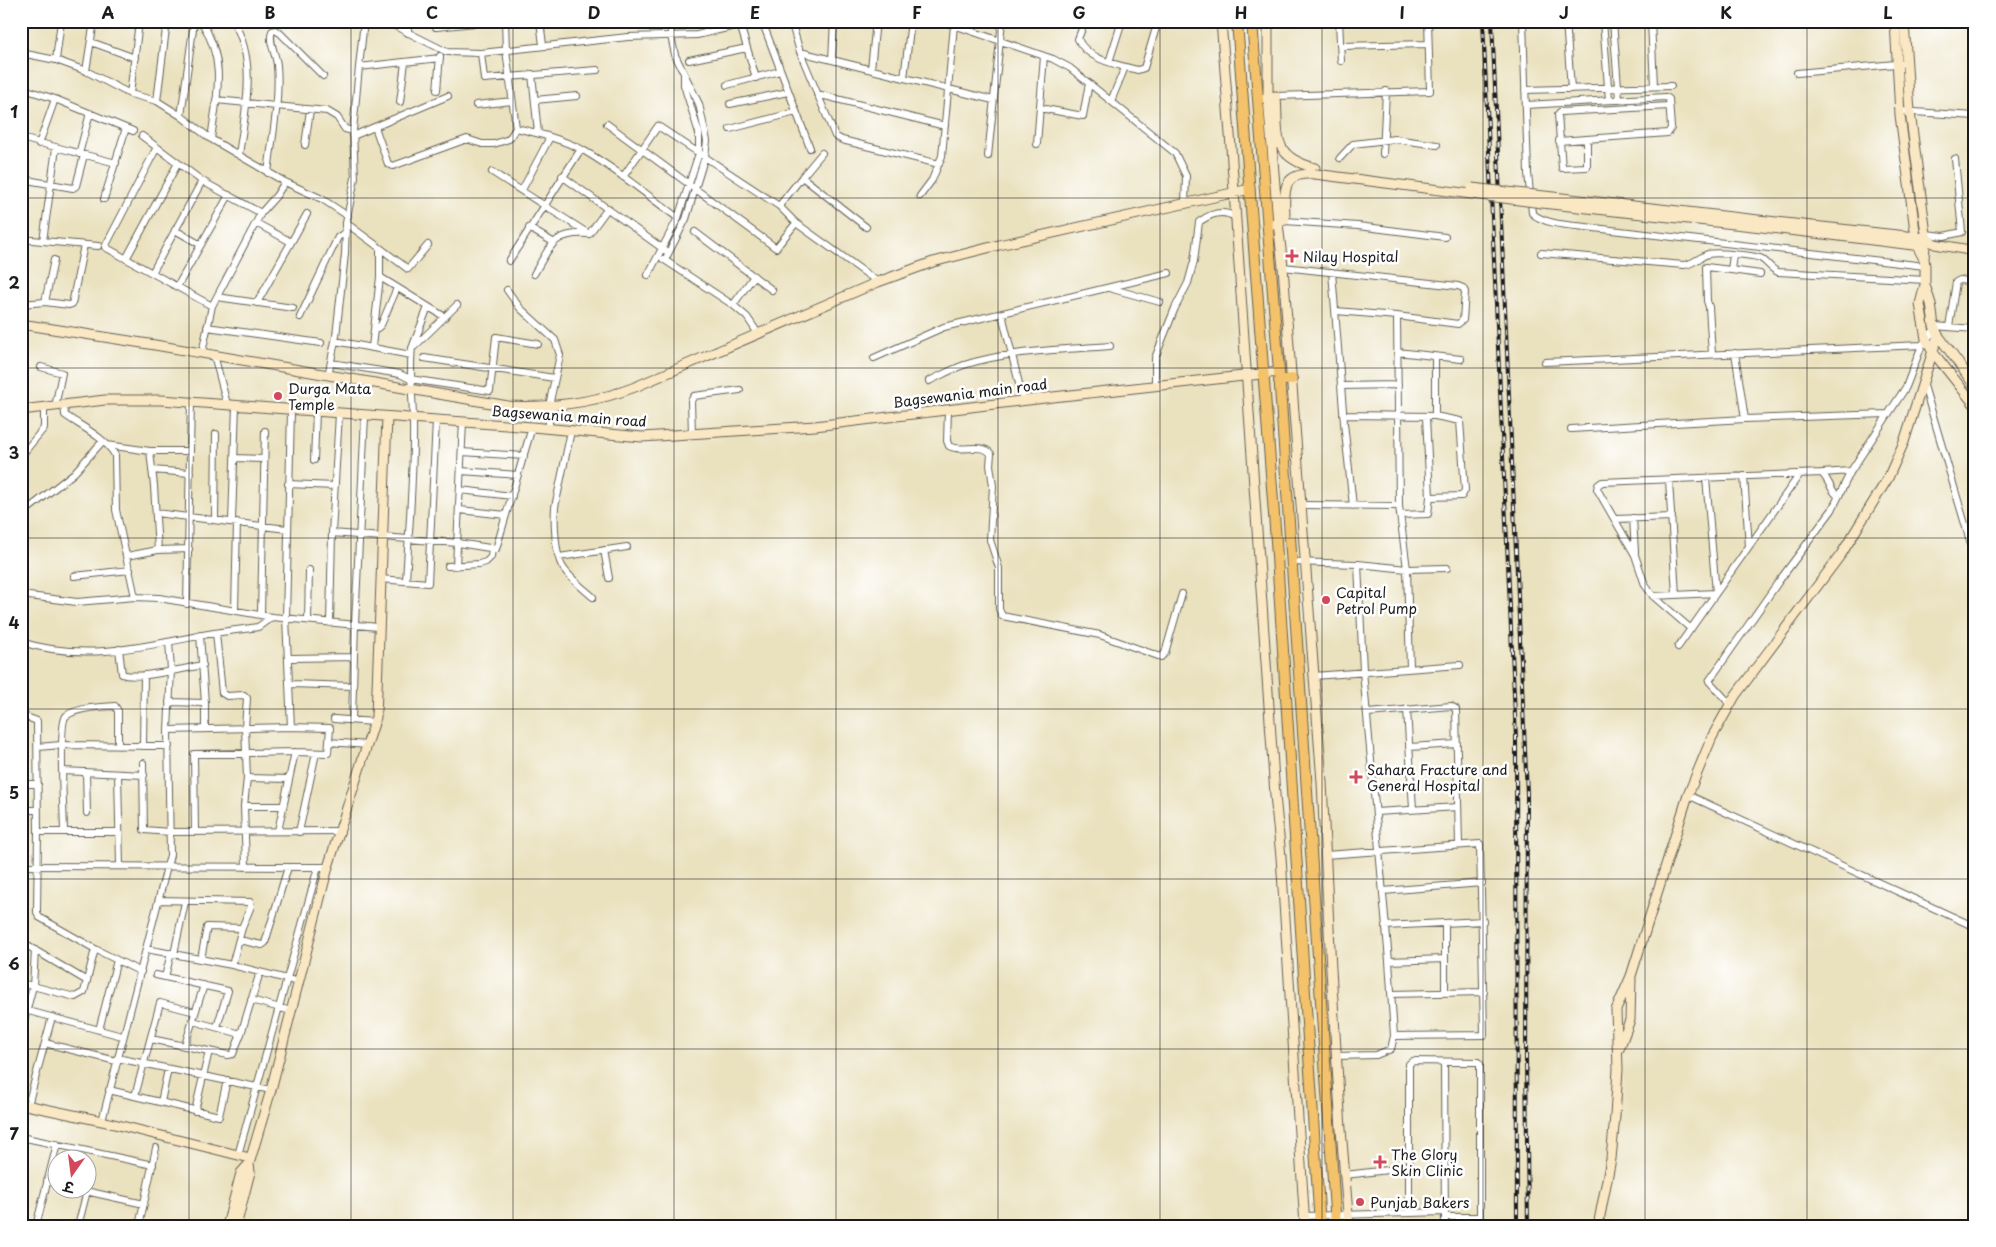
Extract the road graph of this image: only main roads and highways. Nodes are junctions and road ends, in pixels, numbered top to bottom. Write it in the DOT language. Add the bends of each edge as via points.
graph roads {
  1 [pos="1237,21"];
  2 [pos="1252,21"];
  3 [pos="1279,377"];
  4 [pos="1292,380"];
  5 [pos="1320,1221"];
  6 [pos="1336,1226"];
  1 -- 5 [label="main road"];
  2 -- 3 [label="main road" via="1257,100 1276,223"];
  3 -- 4 [label="main road"];
  3 -- 6 [label="main road"];
}
